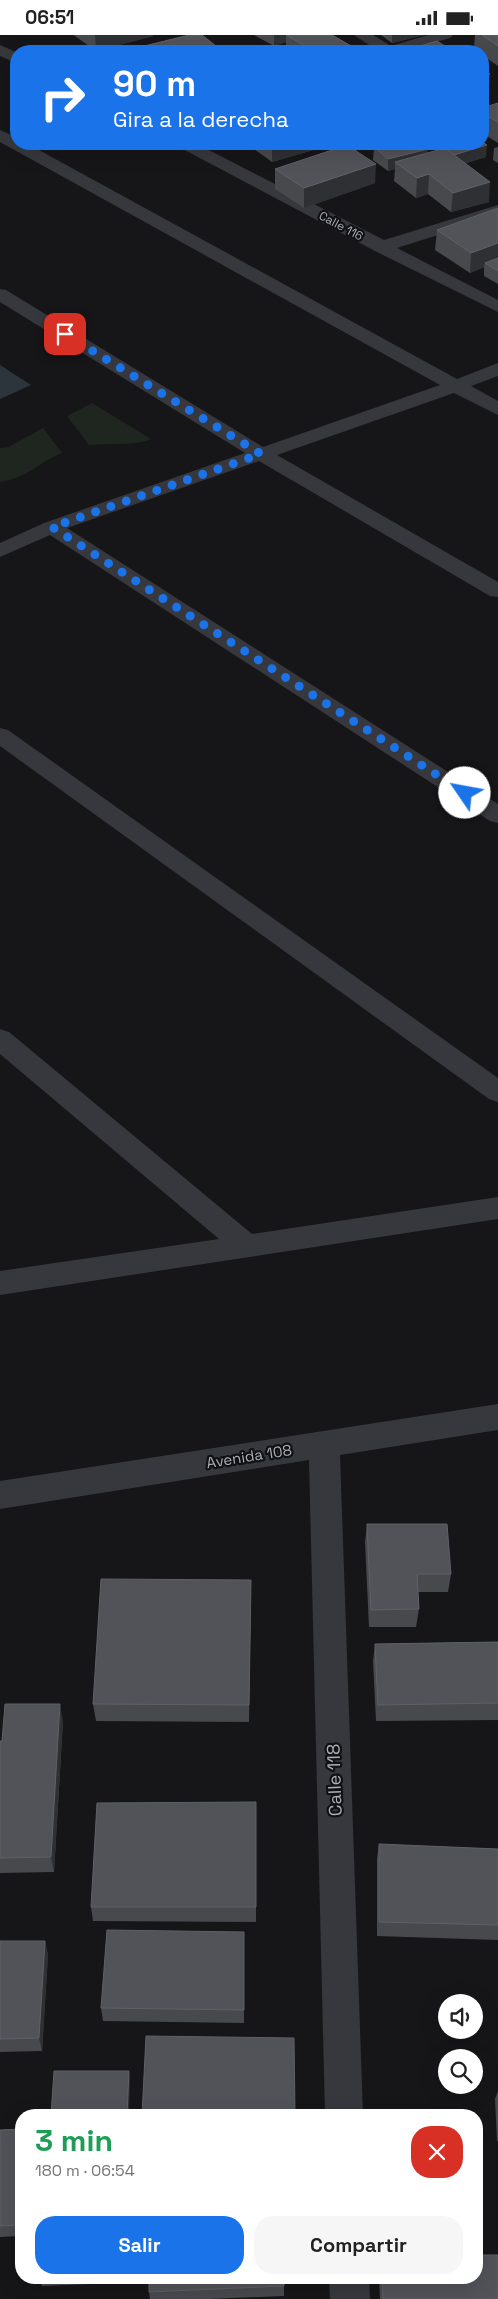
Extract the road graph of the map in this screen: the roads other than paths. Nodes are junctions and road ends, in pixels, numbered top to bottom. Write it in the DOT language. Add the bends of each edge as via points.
graph roads {
  1 [pos="362,35"];
  2 [pos="445,35"];
  3 [pos="379,45"];
  4 [pos="410,45"];
  5 [pos="27,150"];
  6 [pos="196,150"];
  7 [pos="498,210"];
  8 [pos="381,247"];
  9 [pos="0,294"];
  10 [pos="498,307"];
  11 [pos="498,369"];
  12 [pos="455,387"];
  13 [pos="498,409"];
  14 [pos="261,454"];
  15 [pos="52,527"];
  16 [pos="0,551"];
  17 [pos="498,591"];
  18 [pos="0,735"];
  19 [pos="498,815"];
  20 [pos="0,1039"];
  21 [pos="498,1091"];
  22 [pos="498,1208"];
  23 [pos="247,1246"];
  24 [pos="0,1283"];
  25 [pos="498,1417"];
  26 [pos="324,1445"];
  27 [pos="0,1495"];
  28 [pos="344,2109"];
  29 [pos="349,2284"];
  30 [pos="350,2299"];
  1 -- 3 [label="street"];
  2 -- 4 [label="street"];
  5 -- 12 [label="street"];
  6 -- 8 [label="street, Calle 116"];
  7 -- 8 [label="street"];
  8 -- 10 [label="street, Calle 116"];
  9 -- 14 [label="street"];
  11 -- 12 [label="street"];
  12 -- 13 [label="street"];
  12 -- 14 [label="street"];
  14 -- 15 [label="street"];
  14 -- 17 [label="street"];
  15 -- 16 [label="street"];
  15 -- 19 [label="street"];
  18 -- 21 [label="street"];
  20 -- 23 [label="street"];
  22 -- 23 [label="street"];
  23 -- 24 [label="street"];
  25 -- 26 [label="street, Avenida 108"];
  26 -- 27 [label="street, Avenida 108"];
  26 -- 28 [label="street, Calle 118"];
  29 -- 30 [label="street"];
}
